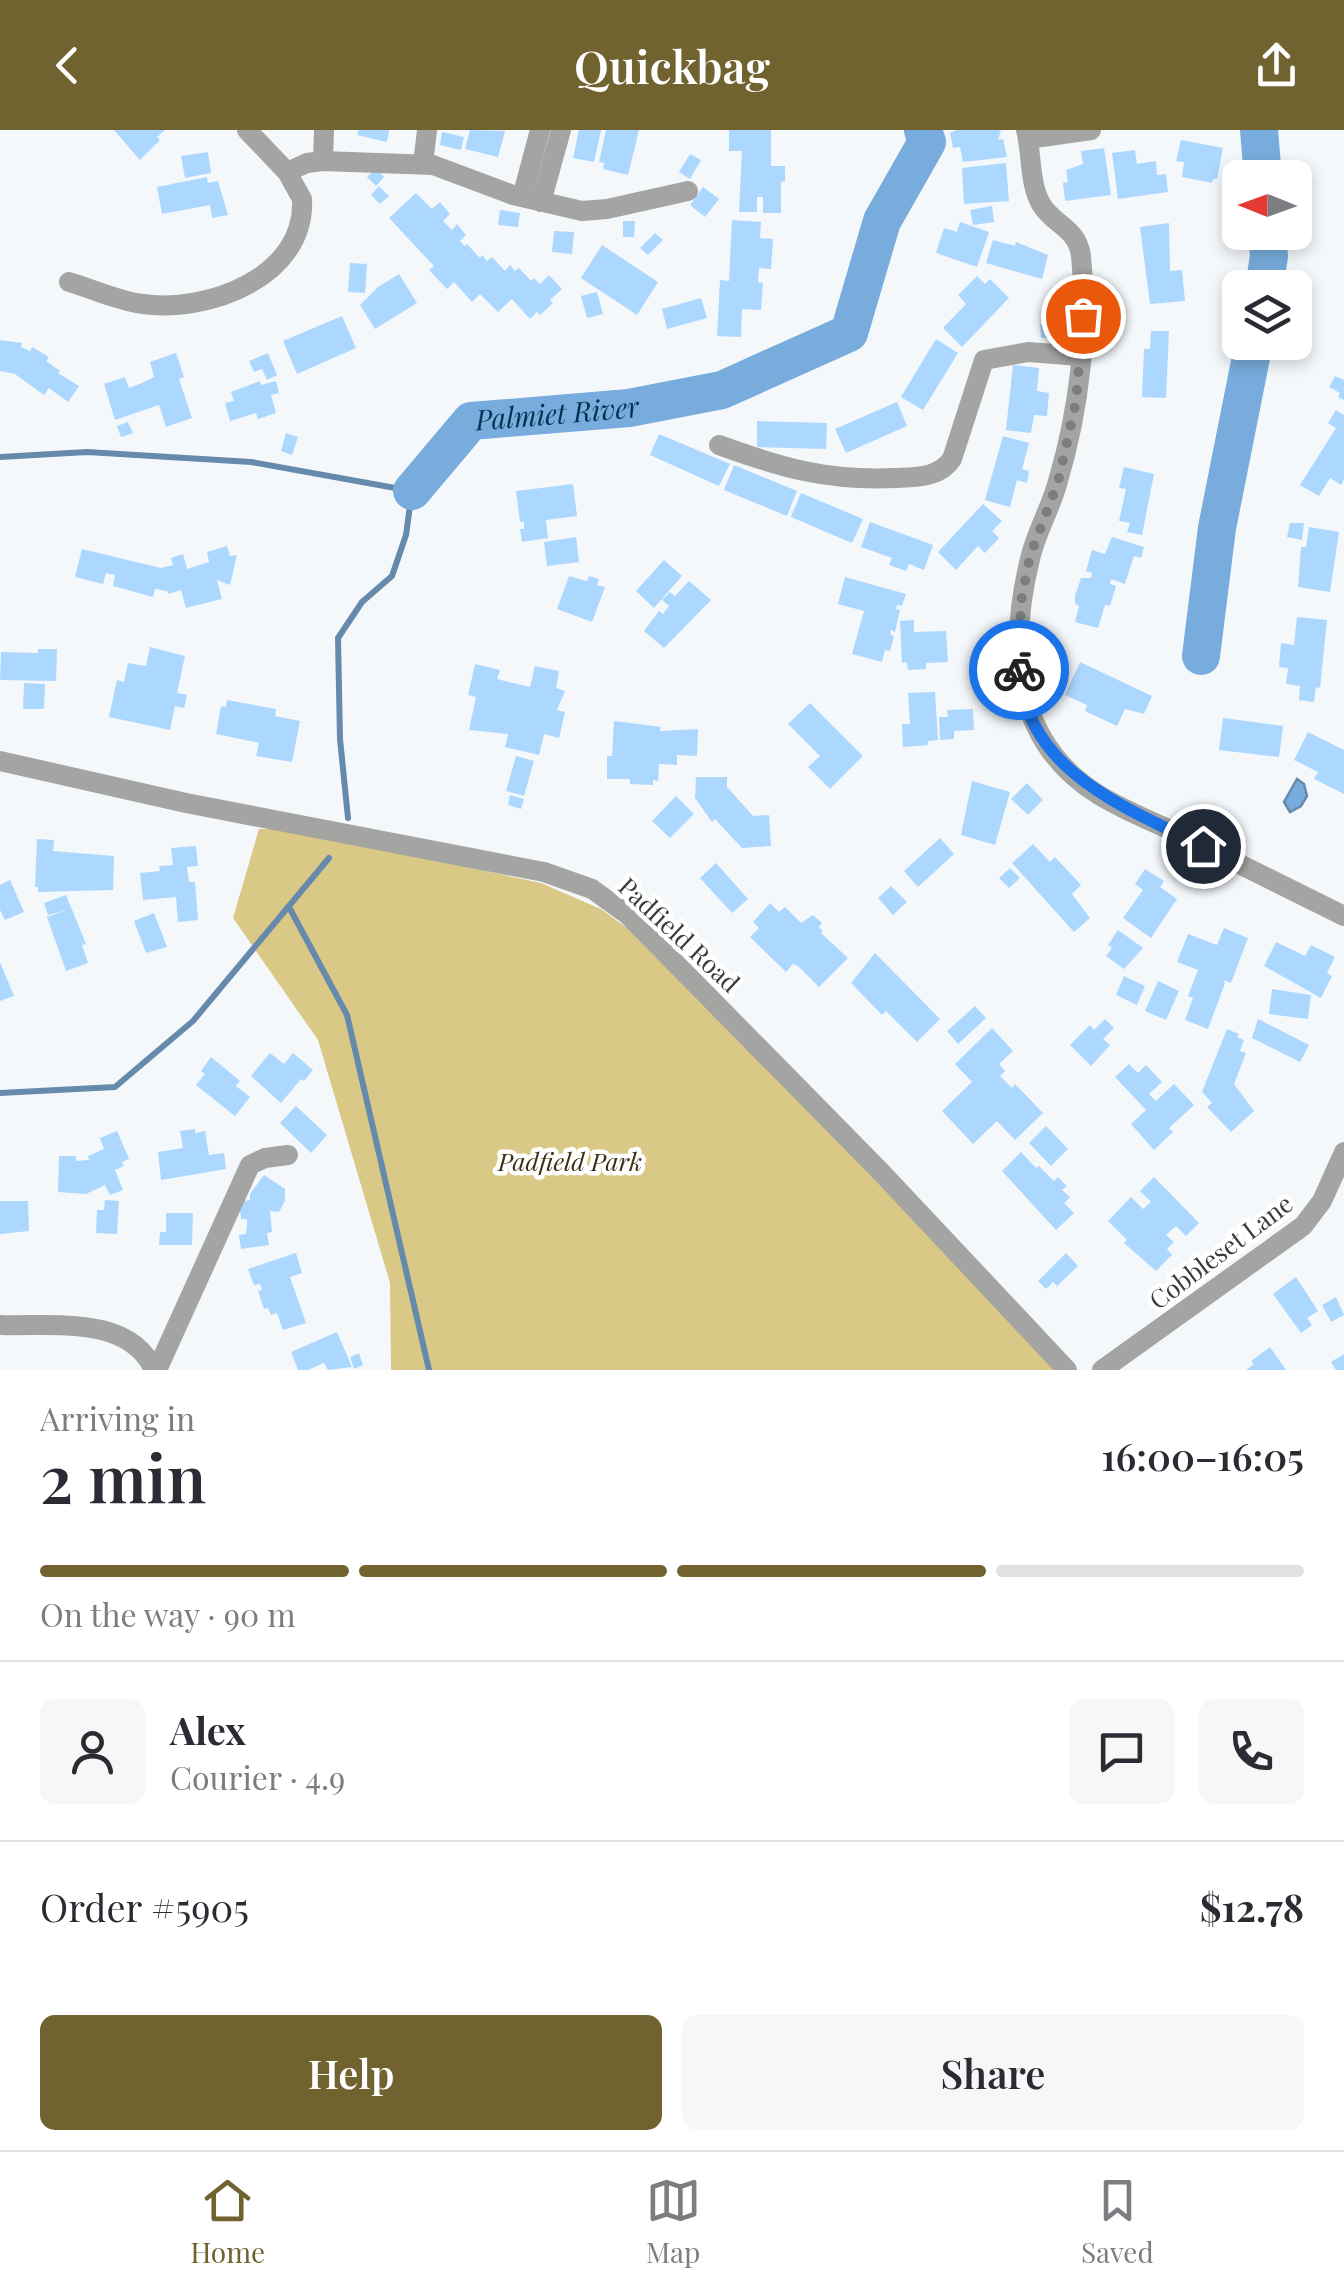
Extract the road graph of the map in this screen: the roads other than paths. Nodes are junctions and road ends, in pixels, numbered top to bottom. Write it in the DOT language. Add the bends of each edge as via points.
graph roads {
  1 [pos="247,130"];
  2 [pos="324,130"];
  3 [pos="426,130"];
  4 [pos="540,130"];
  5 [pos="561,130"];
  6 [pos="1091,130"];
  7 [pos="1027,134"];
  8 [pos="324,161"];
  9 [pos="423,164"];
  10 [pos="286,172"];
  11 [pos="688,191"];
  12 [pos="531,199"];
  13 [pos="69,282"];
  14 [pos="1080,356"];
  15 [pos="718,445"];
  16 [pos="0,761"];
  17 [pos="1344,916"];
  18 [pos="1344,1152"];
  19 [pos="288,1155"];
  20 [pos="0,1325"];
  21 [pos="155,1370"];
  22 [pos="1067,1370"];
  23 [pos="1102,1370"];
  1 -- 10 [label="street"];
  2 -- 8 [label="street"];
  3 -- 9 [label="street"];
  4 -- 12 [label="street"];
  5 -- 12 [label="street"];
  6 -- 7 [label="street"];
  7 -- 14 [label="street" via="1041,204 1074,234 1081,256"];
  8 -- 9 [label="street"];
  8 -- 10 [label="street"];
  9 -- 12 [label="street"];
  10 -- 13 [label="street" via="302,199 299,227 287,254 248,284 219,296 156,305"];
  11 -- 12 [label="street" via="594,210"];
  14 -- 15 [label="street" via="1028,352 984,360 952,459 919,477 841,479"];
  14 -- 17 [label="street" via="1058,482 1021,602 1020,683 1033,720 1062,762 1098,794"];
  16 -- 22 [label="street, Padfield Road" via="544,872 592,889 650,936"];
  18 -- 23 [label="street, Cobbleset Lane" via="1304,1226"];
  19 -- 21 [label="street" via="250,1165"];
  20 -- 21 [label="street" via="112,1332 132,1342"];
}
